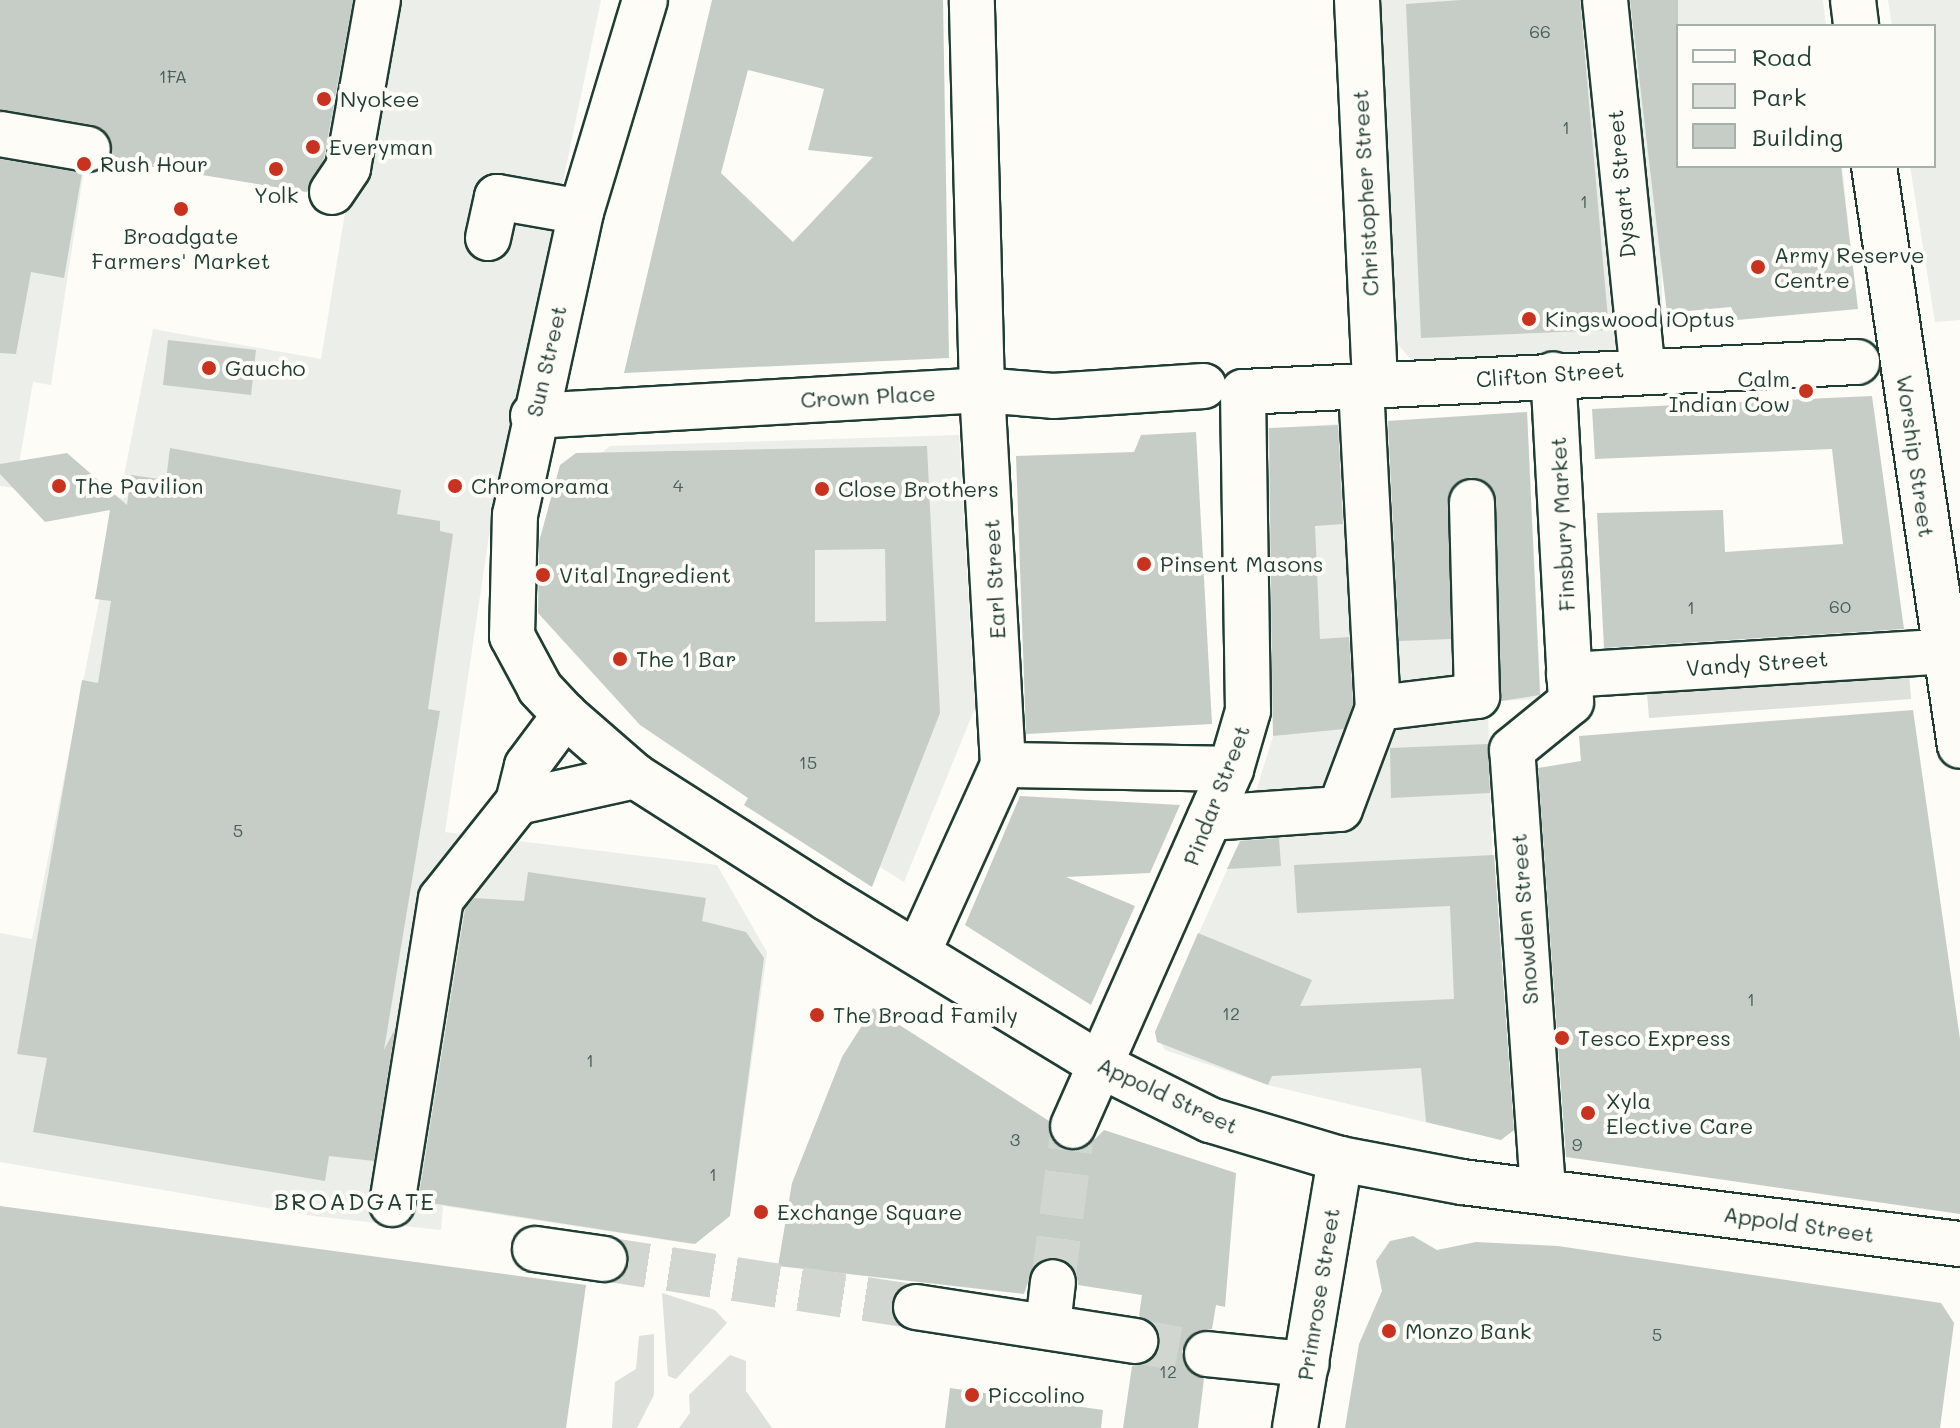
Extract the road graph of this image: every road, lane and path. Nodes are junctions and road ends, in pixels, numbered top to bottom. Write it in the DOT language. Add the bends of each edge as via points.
graph roads {
  1 [pos="378,0"];
  2 [pos="645,0"];
  3 [pos="972,0"];
  4 [pos="1357,0"];
  5 [pos="1605,0"];
  6 [pos="1853,0"];
  7 [pos="1856,24"];
  8 [pos="0,134"];
  9 [pos="88,149"];
  10 [pos="1874,168"];
  11 [pos="332,192"];
  12 [pos="581,212"];
  13 [pos="488,238"];
  14 [pos="1857,362"];
  15 [pos="1642,367"];
  16 [pos="982,372"];
  17 [pos="1553,374"];
  18 [pos="1368,387"];
  19 [pos="1224,389"];
  20 [pos="533,416"];
  21 [pos="1472,502"];
  22 [pos="1946,651"];
  23 [pos="1569,675"];
  24 [pos="1378,708"];
  25 [pos="565,715"];
  26 [pos="1960,739"];
  27 [pos="1960,746"];
  28 [pos="1003,765"];
  29 [pos="1231,769"];
  30 [pos="635,776"];
  31 [pos="518,802"];
  32 [pos="1210,818"];
  33 [pos="920,948"];
  34 [pos="1104,1067"];
  35 [pos="1073,1126"];
  36 [pos="1340,1159"];
  37 [pos="1543,1190"];
  38 [pos="392,1204"];
  39 [pos="1960,1244"];
  40 [pos="535,1249"];
  41 [pos="604,1259"];
  42 [pos="1053,1282"];
  43 [pos="916,1307"];
  44 [pos="1048,1325"];
  45 [pos="1135,1341"];
  46 [pos="1207,1354"];
  47 [pos="1306,1364"];
  48 [pos="1295,1428"];
  1 -- 11 [label="street" via="348,168"];
  2 -- 12 [label="street, Sun Street"];
  3 -- 16 [label="street, Earl Street"];
  4 -- 18 [label="street, Christopher Street"];
  5 -- 15 [label="street, Dysart Street"];
  6 -- 7 [label="street"];
  8 -- 9 [label="street"];
  10 -- 22 [label="street, Worship Street"];
  12 -- 13 [label="street" via="497,197"];
  12 -- 20 [label="street, Sun Street"];
  14 -- 15 [label="street, Clifton Street"];
  15 -- 17 [label="street, Clifton Street"];
  16 -- 19 [label="street, Crown Place" via="1053,396"];
  16 -- 20 [label="street, Crown Place"];
  16 -- 28 [label="street, Earl Street"];
  17 -- 18 [label="street, Clifton Street"];
  17 -- 23 [label="street, Finsbury Market"];
  18 -- 19 [label="street, Clifton Street"];
  18 -- 24 [label="street, Christopher Street"];
  19 -- 29 [label="street, Pindar Street" via="1248,711"];
  20 -- 25 [label="street, Sun Street" via="515,515 509,613 525,664"];
  21 -- 24 [label="street" via="1477,696"];
  22 -- 23 [label="street, Vandy Street"];
  22 -- 26 [label="street, Worship Street"];
  23 -- 37 [label="street, Snowden Street" via="1571,702 1512,750"];
  24 -- 32 [label="street" via="1340,809"];
  25 -- 30 [label="street, Appold Street"];
  25 -- 31 [label="street" via="527,766"];
  26 -- 27 [label="street, Worship Street"];
  28 -- 29 [label="street"];
  28 -- 33 [label="street, Earl Street"];
  29 -- 32 [label="street, Pindar Street"];
  30 -- 31 [label="street"];
  30 -- 33 [label="street, Appold Street"];
  31 -- 38 [label="street" via="459,871 432,926"];
  32 -- 34 [label="street, Pindar Street"];
  33 -- 34 [label="street, Appold Street"];
  34 -- 35 [label="street, Pindar Street"];
  34 -- 36 [label="street, Appold Street" via="1210,1120"];
  36 -- 37 [label="street, Appold Street"];
  36 -- 47 [label="street, Primrose Street"];
  37 -- 39 [label="street, Appold Street"];
  40 -- 41 [label="street"];
  42 -- 44 [label="street"];
  43 -- 44 [label="street"];
  44 -- 45 [label="street"];
  46 -- 47 [label="street"];
  47 -- 48 [label="street, Primrose Street"];
}
